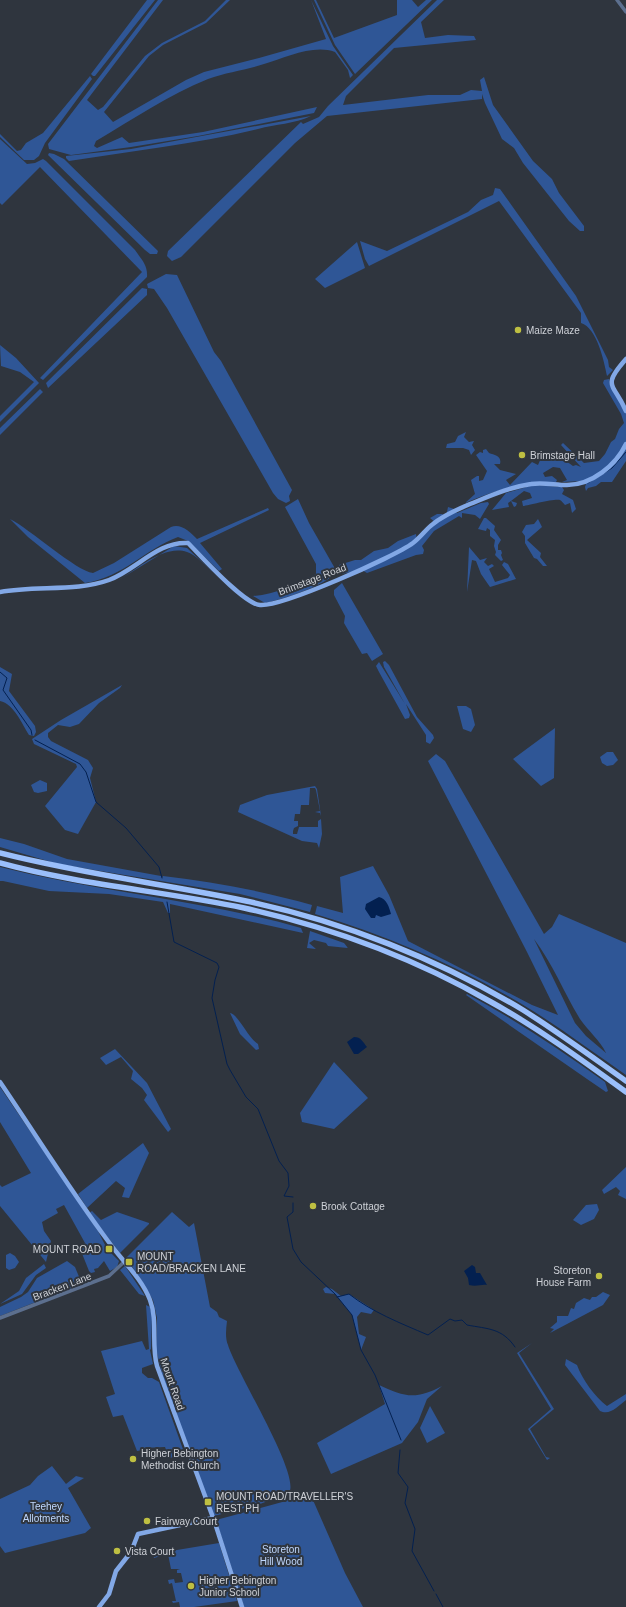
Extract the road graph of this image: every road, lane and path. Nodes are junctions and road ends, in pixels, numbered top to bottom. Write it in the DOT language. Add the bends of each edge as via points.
graph roads {
  1 [pos="617,0"];
  2 [pos="626,12"];
  3 [pos="626,359"];
  4 [pos="626,411"];
  5 [pos="626,444"];
  6 [pos="0,592"];
  7 [pos="0,853"];
  8 [pos="0,863"];
  9 [pos="626,1081"];
  10 [pos="0,1082"];
  11 [pos="626,1092"];
  12 [pos="125,1261"];
  13 [pos="0,1318"];
  14 [pos="211,1519"];
  15 [pos="99,1607"];
  16 [pos="242,1607"];
  1 -- 2 [label="street"];
  3 -- 4 [label="main road" via="612,375 611,384"];
  5 -- 6 [label="main road, Brimstage Road" via="613,462 591,479 568,485 529,484 496,493 458,509 414,542 386,559 297,595 265,605 258,605 245,599 188,543 177,542 119,575 101,582"];
  7 -- 9 [label="highway" via="53,867 246,901 316,919 420,957 488,991 546,1026"];
  8 -- 11 [label="highway" via="62,877 243,908 314,926 404,959 458,984 526,1023"];
  10 -- 12 [label="main road, Mount Road" via="108,1242"];
  12 -- 13 [label="street, Bracken Lane" via="109,1276"];
  12 -- 14 [label="main road, Mount Road" via="145,1290 153,1308 153,1349 157,1366"];
  14 -- 15 [label="main road" via="138,1534 131,1552 116,1571 109,1594"];
  14 -- 16 [label="main road, Mount Road"];
}
